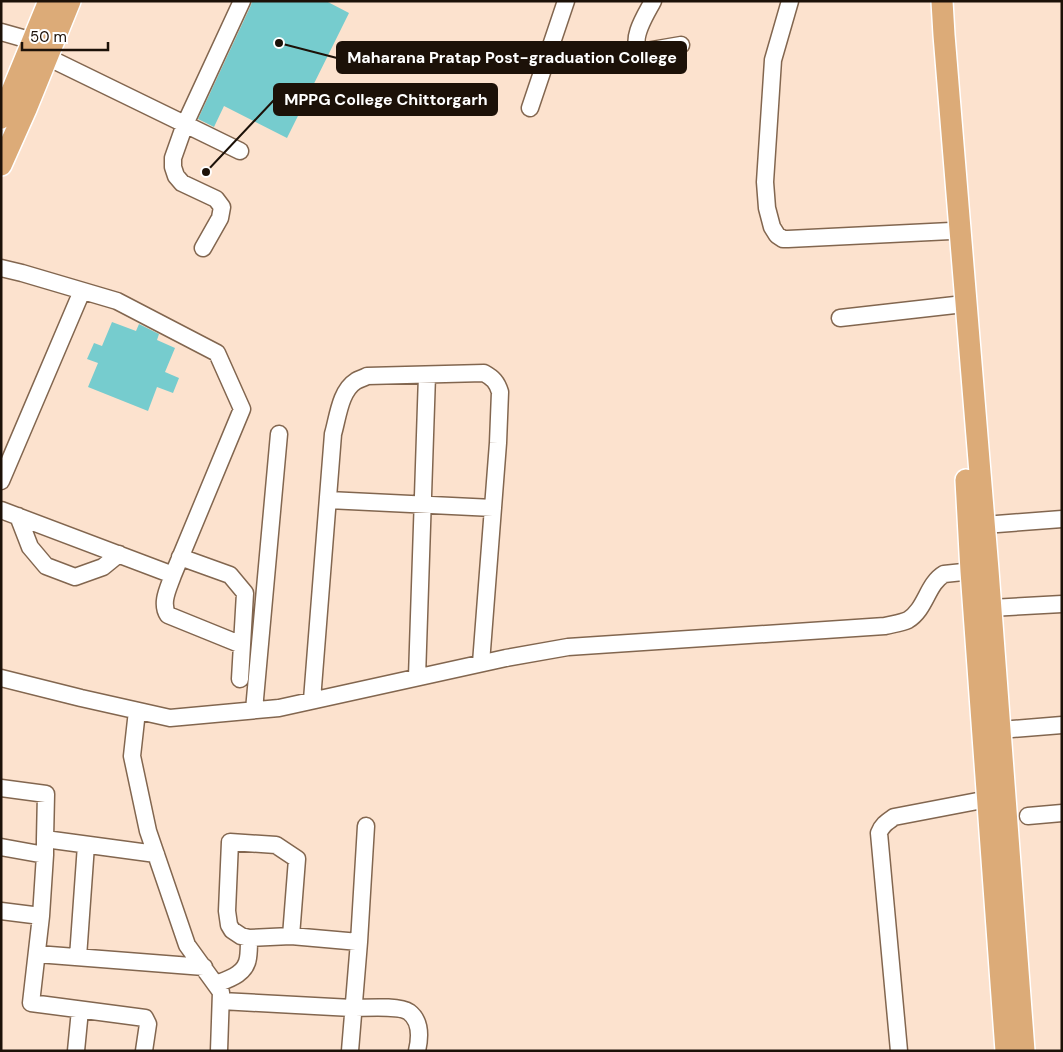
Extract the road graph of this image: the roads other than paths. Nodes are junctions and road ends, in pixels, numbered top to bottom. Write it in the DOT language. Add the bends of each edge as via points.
graph roads {
  1 [pos="49,1"];
  2 [pos="70,1"];
  3 [pos="242,1"];
  4 [pos="566,1"];
  5 [pos="653,1"];
  6 [pos="790,1"];
  7 [pos="934,1"];
  8 [pos="942,1"];
  9 [pos="1,32"];
  10 [pos="681,45"];
  11 [pos="40,49"];
  12 [pos="4,106"];
  13 [pos="530,108"];
  14 [pos="185,124"];
  15 [pos="240,151"];
  16 [pos="1,165"];
  17 [pos="951,231"];
  18 [pos="203,248"];
  19 [pos="1,268"];
  20 [pos="82,291"];
  21 [pos="955,305"];
  22 [pos="840,318"];
  23 [pos="427,375"];
  24 [pos="279,434"];
  25 [pos="1,481"];
  26 [pos="328,500"];
  27 [pos="423,505"];
  28 [pos="493,508"];
  29 [pos="1,510"];
  30 [pos="18,516"];
  31 [pos="1062,520"];
  32 [pos="984,525"];
  33 [pos="119,554"];
  34 [pos="180,557"];
  35 [pos="979,570"];
  36 [pos="173,575"];
  37 [pos="1062,604"];
  38 [pos="990,608"];
  39 [pos="242,644"];
  40 [pos="481,663"];
  41 [pos="1,678"];
  42 [pos="417,678"];
  43 [pos="240,679"];
  44 [pos="312,700"];
  45 [pos="254,710"];
  46 [pos="137,711"];
  47 [pos="1062,726"];
  48 [pos="1000,730"];
  49 [pos="1,788"];
  50 [pos="988,799"];
  51 [pos="1062,813"];
  52 [pos="1028,816"];
  53 [pos="366,826"];
  54 [pos="45,839"];
  55 [pos="86,844"];
  56 [pos="1,847"];
  57 [pos="156,854"];
  58 [pos="45,855"];
  59 [pos="2,913"];
  60 [pos="41,916"];
  61 [pos="291,936"];
  62 [pos="249,938"];
  63 [pos="359,942"];
  64 [pos="37,954"];
  65 [pos="78,957"];
  66 [pos="204,968"];
  67 [pos="216,984"];
  68 [pos="221,1001"];
  69 [pos="353,1008"];
  70 [pos="80,1010"];
  71 [pos="76,1051"];
  72 [pos="144,1051"];
  73 [pos="219,1051"];
  74 [pos="350,1051"];
  75 [pos="417,1051"];
  76 [pos="899,1051"];
  77 [pos="1006,1051"];
  78 [pos="1024,1051"];
  1 -- 11 [label="main road"];
  2 -- 11 [label="main road"];
  3 -- 14 [label="street"];
  4 -- 13 [label="street"];
  5 -- 10 [label="street" via="638,32 637,47 646,51"];
  6 -- 17 [label="street" via="773,60 765,182 767,208 777,235 788,239"];
  7 -- 17 [label="main road"];
  8 -- 32 [label="main road"];
  9 -- 11 [label="street"];
  11 -- 12 [label="main road"];
  11 -- 14 [label="street"];
  11 -- 16 [label="main road"];
  14 -- 15 [label="street"];
  14 -- 18 [label="street" via="173,158 176,176 182,183 216,199 222,207 220,218"];
  17 -- 21 [label="main road"];
  19 -- 20 [label="street"];
  20 -- 25 [label="street"];
  20 -- 34 [label="street" via="117,301 217,353 242,410"];
  21 -- 22 [label="street"];
  21 -- 35 [label="main road"];
  23 -- 26 [label="street" via="367,376 350,387 343,397 333,434"];
  23 -- 27 [label="street"];
  23 -- 28 [label="street" via="484,374 498,386"];
  24 -- 45 [label="street"];
  26 -- 27 [label="street"];
  26 -- 44 [label="street"];
  27 -- 28 [label="street"];
  27 -- 42 [label="street"];
  28 -- 40 [label="street"];
  29 -- 30 [label="street"];
  30 -- 33 [label="street"];
  30 -- 33 [label="street" via="30,547 46,566 53,569 75,577 102,567"];
  31 -- 32 [label="street"];
  32 -- 35 [label="main road"];
  33 -- 36 [label="street"];
  34 -- 36 [label="street"];
  34 -- 39 [label="street" via="230,575 245,593"];
  35 -- 38 [label="main road"];
  35 -- 40 [label="street" via="953,572 939,577 915,615 907,621 886,626 568,647"];
  35 -- 50 [label="main road"];
  36 -- 39 [label="street" via="164,603 168,615"];
  37 -- 38 [label="street"];
  38 -- 48 [label="main road"];
  39 -- 43 [label="street"];
  40 -- 42 [label="street"];
  41 -- 46 [label="street"];
  42 -- 44 [label="street"];
  44 -- 45 [label="street"];
  45 -- 46 [label="street" via="170,718"];
  46 -- 57 [label="street" via="132,756"];
  47 -- 48 [label="street"];
  48 -- 78 [label="main road"];
  49 -- 54 [label="street" via="46,794"];
  50 -- 76 [label="street" via="894,817 881,827"];
  50 -- 77 [label="main road"];
  51 -- 52 [label="street"];
  53 -- 63 [label="street"];
  54 -- 55 [label="street"];
  54 -- 58 [label="street"];
  55 -- 57 [label="street"];
  55 -- 65 [label="street"];
  56 -- 58 [label="street"];
  57 -- 66 [label="street" via="187,945"];
  58 -- 60 [label="street"];
  59 -- 60 [label="street"];
  60 -- 64 [label="street"];
  61 -- 62 [label="street"];
  61 -- 62 [label="street" via="297,859 276,844 230,842 229,925 235,933"];
  61 -- 63 [label="street"];
  62 -- 67 [label="street" via="245,968"];
  63 -- 69 [label="street"];
  64 -- 65 [label="street"];
  64 -- 70 [label="street" via="31,1003"];
  65 -- 66 [label="street"];
  66 -- 67 [label="street"];
  67 -- 68 [label="street" via="222,992"];
  68 -- 69 [label="street"];
  68 -- 73 [label="street"];
  69 -- 74 [label="street"];
  69 -- 75 [label="street" via="400,1008 408,1012 418,1026 420,1039"];
  70 -- 71 [label="street"];
  70 -- 72 [label="street" via="145,1018 148,1024"];
}
